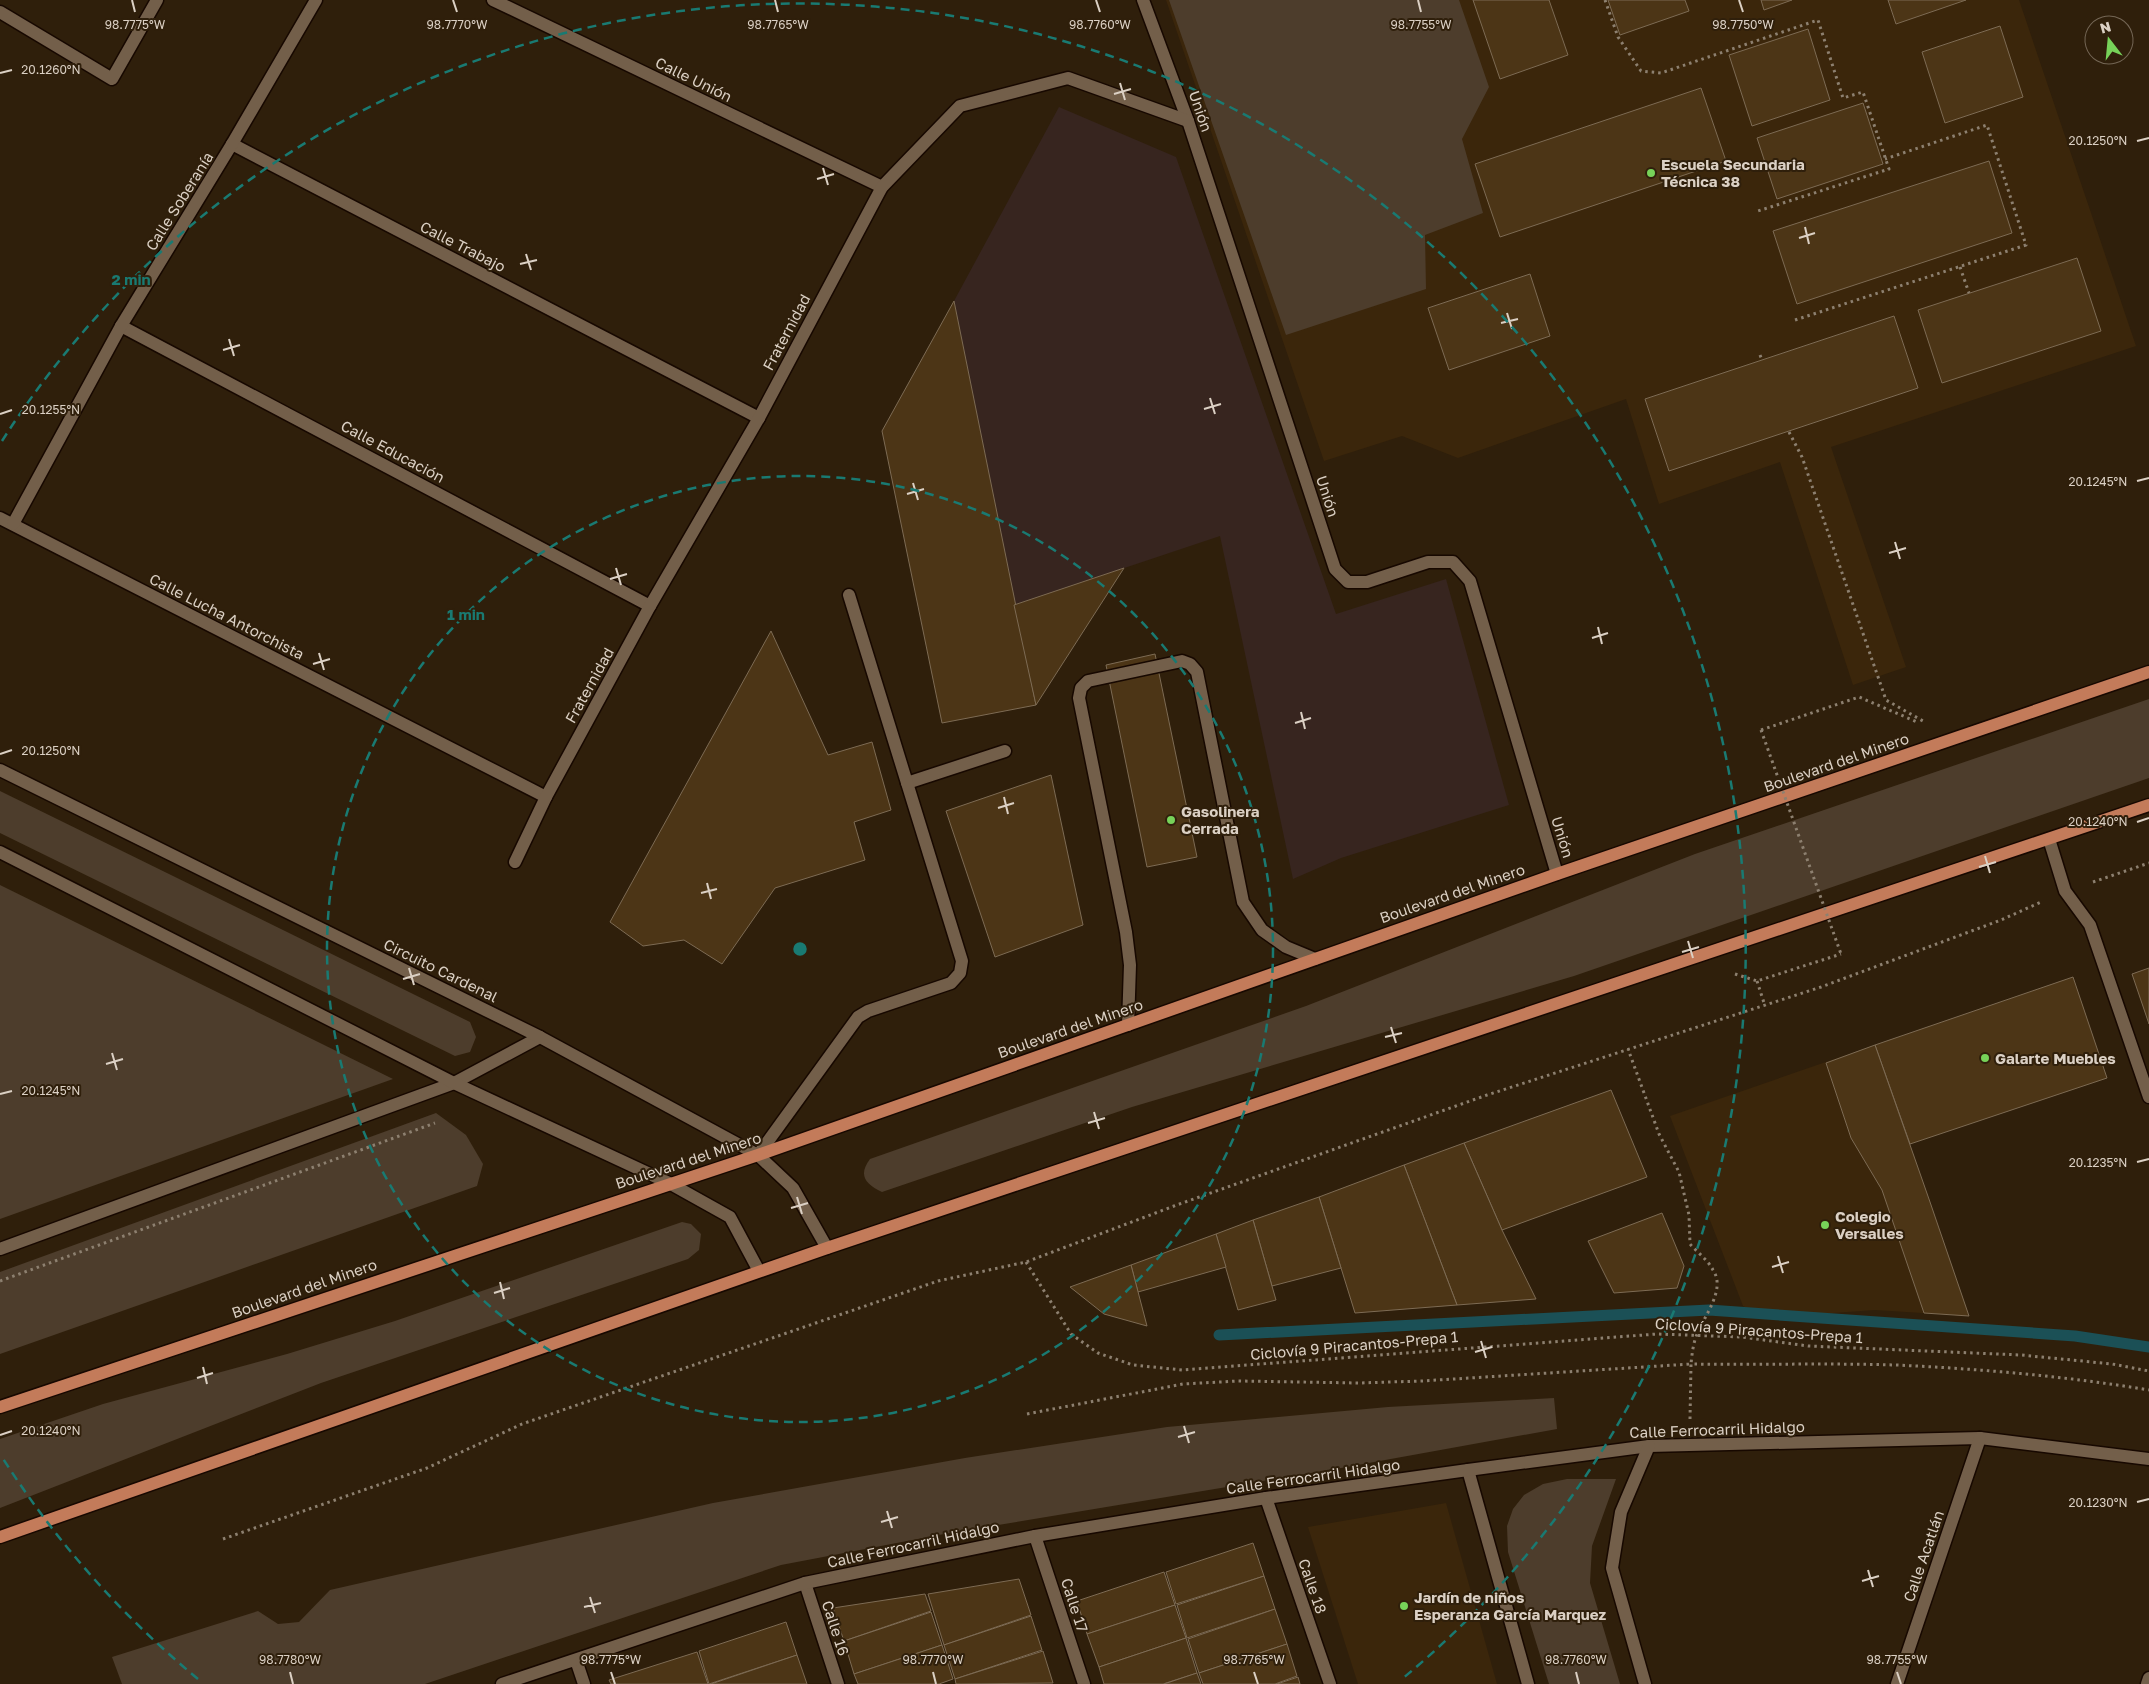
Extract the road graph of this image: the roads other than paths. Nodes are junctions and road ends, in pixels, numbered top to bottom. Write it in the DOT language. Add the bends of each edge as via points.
graph roads {
  1 [pos="157,0"];
  2 [pos="316,0"];
  3 [pos="493,0"];
  4 [pos="1143,0"];
  5 [pos="0,12"];
  6 [pos="1188,121"];
  7 [pos="232,144"];
  8 [pos="882,186"];
  9 [pos="121,326"];
  10 [pos="759,418"];
  11 [pos="0,518"];
  12 [pos="13,524"];
  13 [pos="849,596"];
  14 [pos="650,606"];
  15 [pos="2149,672"];
  16 [pos="1005,751"];
  17 [pos="0,770"];
  18 [pos="907,783"];
  19 [pos="546,798"];
  20 [pos="2149,805"];
  21 [pos="2049,839"];
  22 [pos="0,852"];
  23 [pos="515,862"];
  24 [pos="1557,874"];
  25 [pos="1315,959"];
  26 [pos="1128,1025"];
  27 [pos="540,1037"];
  28 [pos="454,1083"];
  29 [pos="2149,1097"];
  30 [pos="758,1155"];
  31 [pos="669,1183"];
  32 [pos="827,1248"];
  33 [pos="0,1249"];
  34 [pos="759,1271"];
  35 [pos="0,1407"];
  36 [pos="1980,1438"];
  37 [pos="1649,1446"];
  38 [pos="2149,1458"];
  39 [pos="1468,1470"];
  40 [pos="1266,1498"];
  41 [pos="1035,1536"];
  42 [pos="0,1537"];
  43 [pos="804,1583"];
  44 [pos="576,1660"];
  45 [pos="2149,1678"];
  46 [pos="502,1684"];
  47 [pos="584,1684"];
  48 [pos="838,1684"];
  49 [pos="1084,1684"];
  50 [pos="1330,1684"];
  51 [pos="1528,1684"];
  52 [pos="1645,1684"];
  53 [pos="1896,1684"];
  54 [pos="2147,1684"];
  1 -- 5 [label="street" via="112,79"];
  2 -- 7 [label="street, Calle Soberanía"];
  3 -- 8 [label="street, Calle Unión"];
  4 -- 6 [label="street, Unión"];
  6 -- 8 [label="street, Fraternidad" via="1068,78 960,106"];
  6 -- 24 [label="street, Unión" via="1335,569 1348,582 1367,582 1428,562 1453,562 1470,581"];
  7 -- 9 [label="street, Calle Soberanía"];
  7 -- 10 [label="street, Calle Trabajo"];
  8 -- 10 [label="street, Fraternidad"];
  9 -- 12 [label="street, Calle Soberanía"];
  9 -- 14 [label="street, Calle Educación"];
  10 -- 14 [label="street, Fraternidad"];
  11 -- 12 [label="street, Calle Lucha Antorchista"];
  12 -- 19 [label="street, Calle Lucha Antorchista"];
  13 -- 18 [label="street"];
  14 -- 19 [label="street, Fraternidad"];
  15 -- 24 [label="main road, Boulevard del Minero"];
  16 -- 18 [label="street"];
  17 -- 27 [label="street, Circuito Cardenal"];
  18 -- 30 [label="street" via="962,961 960,973 951,983 858,1017"];
  19 -- 23 [label="street, Fraternidad"];
  20 -- 21 [label="main road"];
  21 -- 29 [label="street" via="2065,891 2090,925"];
  21 -- 32 [label="main road"];
  22 -- 28 [label="street"];
  24 -- 25 [label="main road, Boulevard del Minero"];
  25 -- 26 [label="main road, Boulevard del Minero"];
  25 -- 26 [label="street" via="1286,947 1262,930 1243,902 1196,672 1190,664 1182,661 1088,681 1081,688 1079,698 1126,932 1130,966"];
  26 -- 30 [label="main road, Boulevard del Minero"];
  27 -- 28 [label="street"];
  27 -- 30 [label="street, Circuito Cardenal"];
  28 -- 31 [label="street"];
  28 -- 33 [label="street"];
  30 -- 31 [label="main road, Boulevard del Minero"];
  30 -- 32 [label="street, Circuito Cardenal" via="794,1188"];
  31 -- 34 [label="street" via="730,1217"];
  31 -- 35 [label="main road, Boulevard del Minero"];
  32 -- 34 [label="main road"];
  34 -- 42 [label="main road"];
  36 -- 37 [label="street, Calle Ferrocarril Hidalgo"];
  36 -- 38 [label="street, Calle Ferrocarril Hidalgo"];
  36 -- 53 [label="street, Calle Acatlán"];
  37 -- 39 [label="street, Calle Ferrocarril Hidalgo"];
  37 -- 52 [label="street" via="1621,1512 1612,1568"];
  39 -- 40 [label="street, Calle Ferrocarril Hidalgo"];
  39 -- 51 [label="street"];
  40 -- 41 [label="street, Calle Ferrocarril Hidalgo"];
  40 -- 50 [label="street, Calle 18"];
  41 -- 43 [label="street, Calle Ferrocarril Hidalgo"];
  41 -- 49 [label="street, Calle 17"];
  43 -- 44 [label="street, Calle Ferrocarril Hidalgo"];
  43 -- 48 [label="street, Calle 16"];
  44 -- 46 [label="street, Calle Ferrocarril Hidalgo"];
  44 -- 47 [label="street"];
  45 -- 54 [label="street"];
}
